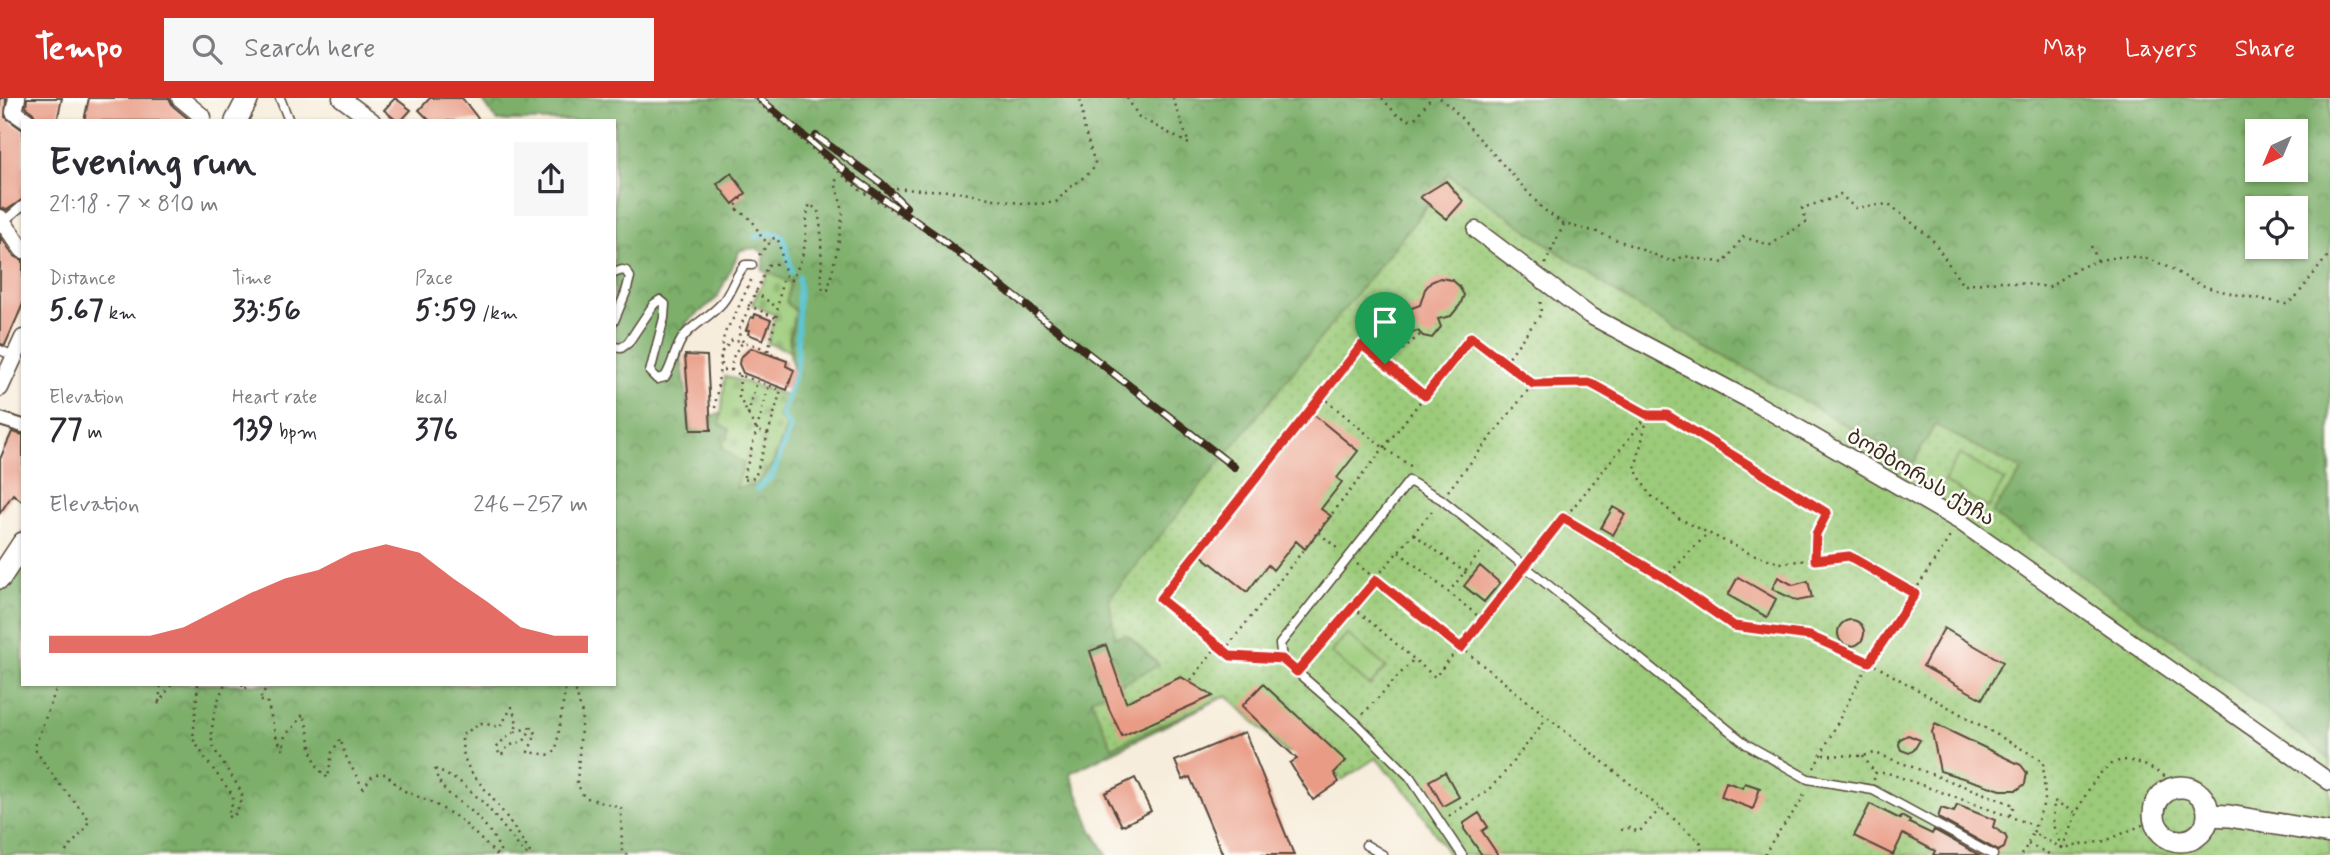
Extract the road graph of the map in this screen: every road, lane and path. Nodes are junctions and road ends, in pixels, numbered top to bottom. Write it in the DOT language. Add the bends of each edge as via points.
graph roads {
  1 [pos="17,98"];
  2 [pos="180,98"];
  3 [pos="248,98"];
  4 [pos="280,98"];
  5 [pos="753,98"];
  6 [pos="1080,98"];
  7 [pos="1127,98"];
  8 [pos="1173,98"];
  9 [pos="1382,98"];
  10 [pos="1431,98"];
  11 [pos="1440,98"];
  12 [pos="345,101"];
  13 [pos="202,117"];
  14 [pos="24,119"];
  15 [pos="237,119"];
  16 [pos="288,119"];
  17 [pos="357,119"];
  18 [pos="369,119"];
  19 [pos="854,174"];
  20 [pos="839,176"];
  21 [pos="895,188"];
  22 [pos="884,192"];
  23 [pos="741,198"];
  24 [pos="21,206"];
  25 [pos="2,219"];
  26 [pos="1564,224"];
  27 [pos="1476,230"];
  28 [pos="771,241"];
  29 [pos="2091,246"];
  30 [pos="21,247"];
  31 [pos="762,251"];
  32 [pos="2330,253"];
  33 [pos="1550,255"];
  34 [pos="2098,261"];
  35 [pos="781,263"];
  36 [pos="752,265"];
  37 [pos="616,272"];
  38 [pos="782,281"];
  39 [pos="755,292"];
  40 [pos="748,305"];
  41 [pos="778,308"];
  42 [pos="1541,314"];
  43 [pos="616,316"];
  44 [pos="776,318"];
  45 [pos="741,321"];
  46 [pos="747,323"];
  47 [pos="1421,334"];
  48 [pos="21,340"];
  49 [pos="743,342"];
  50 [pos="616,347"];
  51 [pos="768,351"];
  52 [pos="7,353"];
  53 [pos="720,354"];
  54 [pos="784,360"];
  55 [pos="1505,362"];
  56 [pos="1385,364"];
  57 [pos="732,370"];
  58 [pos="740,376"];
  59 [pos="757,381"];
  60 [pos="1533,384"];
  61 [pos="769,385"];
  62 [pos="0,388"];
  63 [pos="1321,396"];
  64 [pos="1425,396"];
  65 [pos="715,408"];
  66 [pos="748,414"];
  67 [pos="1648,415"];
  68 [pos="0,419"];
  69 [pos="21,425"];
  70 [pos="757,431"];
  71 [pos="768,434"];
  72 [pos="1384,448"];
  73 [pos="1390,451"];
  74 [pos="1232,469"];
  75 [pos="1441,499"];
  76 [pos="1563,518"];
  77 [pos="1959,521"];
  78 [pos="1318,533"];
  79 [pos="1707,533"];
  80 [pos="1414,534"];
  81 [pos="1490,540"];
  82 [pos="21,546"];
  83 [pos="1339,549"];
  84 [pos="1399,552"];
  85 [pos="1815,560"];
  86 [pos="1525,567"];
  87 [pos="1465,572"];
  88 [pos="1368,573"];
  89 [pos="1471,577"];
  90 [pos="0,578"];
  91 [pos="1665,578"];
  92 [pos="1376,580"];
  93 [pos="1448,593"];
  94 [pos="1915,594"];
  95 [pos="1353,607"];
  96 [pos="1483,620"];
  97 [pos="1217,645"];
  98 [pos="1461,648"];
  99 [pos="1224,651"];
  100 [pos="1245,657"];
  101 [pos="1282,659"];
  102 [pos="1413,660"];
  103 [pos="1869,662"];
  104 [pos="1297,672"];
  105 [pos="1191,680"];
  106 [pos="57,686"];
  107 [pos="161,686"];
  108 [pos="171,686"];
  109 [pos="198,686"];
  110 [pos="224,686"];
  111 [pos="267,686"];
  112 [pos="566,686"];
  113 [pos="575,686"];
  114 [pos="1373,703"];
  115 [pos="1547,717"];
  116 [pos="532,727"];
  117 [pos="514,732"];
  118 [pos="276,736"];
  119 [pos="286,739"];
  120 [pos="1863,756"];
  121 [pos="1875,773"];
  122 [pos="2330,782"];
  123 [pos="2181,786"];
  124 [pos="1873,790"];
  125 [pos="1805,793"];
  126 [pos="2045,799"];
  127 [pos="2054,801"];
  128 [pos="1660,808"];
  129 [pos="2078,814"];
  130 [pos="2208,815"];
  131 [pos="2009,817"];
  132 [pos="2154,820"];
  133 [pos="1441,822"];
  134 [pos="2036,826"];
  135 [pos="1621,830"];
  136 [pos="2033,833"];
  137 [pos="2330,833"];
  138 [pos="2028,844"];
  139 [pos="1366,845"];
  140 [pos="2062,848"];
  141 [pos="64,855"];
  142 [pos="497,855"];
  143 [pos="502,855"];
  144 [pos="627,855"];
  145 [pos="1383,855"];
  146 [pos="1462,855"];
  147 [pos="1701,855"];
  148 [pos="1765,855"];
  149 [pos="1993,855"];
  150 [pos="2022,855"];
  151 [pos="2051,855"];
  1 -- 14 [label="street" via="14,112"];
  2 -- 13 [label="street"];
  3 -- 15 [label="street"];
  4 -- 16 [label="lane"];
  5 -- 74 [label="path" via="852,184 923,230"];
  6 -- 21 [label="path" via="1084,132 1095,163 1092,171 1056,202 1012,204 953,191"];
  7 -- 8 [label="path" via="1139,117 1189,144"];
  9 -- 10 [label="path" via="1409,120"];
  11 -- 26 [label="path" via="1543,209"];
  12 -- 17 [label="lane"];
  12 -- 18 [label="street"];
  19 -- 22 [label="path" via="881,196"];
  20 -- 35 [label="path" via="835,182 843,211 828,290 822,286 818,211 810,204 803,255 792,280"];
  23 -- 28 [label="path" via="734,208 752,220 763,240"];
  24 -- 25 [label="lane"];
  25 -- 30 [label="street"];
  26 -- 33 [label="path"];
  26 -- 34 [label="path" via="1673,262 1684,256 1724,263 1743,237 1770,245 1805,222 1802,208 1840,194 1855,208 1889,204 1931,239 1962,284 1999,281 2050,288 2060,278"];
  27 -- 77 [label="street, ბომბორას ქუჩა" via="1590,315 1757,404"];
  28 -- 31 [label="path"];
  28 -- 35 [label="path" via="778,239"];
  29 -- 34 [label="path"];
  32 -- 34 [label="path" via="2286,304 2207,287 2154,261 2120,255"];
  35 -- 39 [label="path" via="768,265"];
  36 -- 50 [label="lane" via="740,271 721,305 682,338 666,377 657,379 650,372 664,318 665,304 660,300 628,343"];
  36 -- 53 [label="path" via="755,272 724,334"];
  37 -- 43 [label="lane" via="626,271 630,278"];
  38 -- 41 [label="path"];
  39 -- 40 [label="path"];
  39 -- 41 [label="path"];
  40 -- 44 [label="path"];
  40 -- 45 [label="path"];
  41 -- 44 [label="path"];
  42 -- 55 [label="path"];
  44 -- 51 [label="path"];
  45 -- 46 [label="path"];
  45 -- 49 [label="path" via="738,332"];
  47 -- 56 [label="path"];
  48 -- 52 [label="street"];
  49 -- 51 [label="path"];
  49 -- 53 [label="path" via="733,339"];
  49 -- 57 [label="path" via="734,353"];
  51 -- 54 [label="path"];
  52 -- 62 [label="street"];
  53 -- 57 [label="path" via="723,370"];
  53 -- 65 [label="path"];
  55 -- 60 [label="path"];
  55 -- 64 [label="path" via="1471,337"];
  56 -- 63 [label="path" via="1362,345"];
  56 -- 64 [label="path"];
  57 -- 58 [label="path"];
  58 -- 59 [label="path"];
  58 -- 66 [label="path" via="739,397"];
  59 -- 61 [label="path"];
  59 -- 66 [label="path"];
  60 -- 67 [label="path" via="1590,383"];
  60 -- 75 [label="path"];
  61 -- 70 [label="path"];
  61 -- 71 [label="path" via="781,390"];
  63 -- 72 [label="path"];
  63 -- 97 [label="path" via="1160,599"];
  64 -- 72 [label="path"];
  66 -- 70 [label="path"];
  67 -- 76 [label="path"];
  67 -- 79 [label="path" via="1635,469 1649,494"];
  67 -- 85 [label="path" via="1667,415 1827,513 1816,534"];
  68 -- 69 [label="street"];
  70 -- 71 [label="path"];
  70 -- 71 [label="path" via="743,480 755,478"];
  72 -- 73 [label="path"];
  72 -- 78 [label="path"];
  75 -- 80 [label="path"];
  75 -- 81 [label="lane"];
  75 -- 101 [label="lane" via="1409,481 1280,644"];
  76 -- 86 [label="path"];
  76 -- 91 [label="path"];
  77 -- 94 [label="path"];
  77 -- 122 [label="street, ბომბორას ქუჩა"];
  78 -- 83 [label="path"];
  78 -- 99 [label="path"];
  79 -- 85 [label="path" via="1780,563"];
  79 -- 91 [label="path"];
  80 -- 84 [label="path"];
  80 -- 87 [label="path"];
  81 -- 86 [label="lane"];
  81 -- 87 [label="path"];
  82 -- 90 [label="street"];
  84 -- 92 [label="path"];
  84 -- 93 [label="path"];
  85 -- 94 [label="path" via="1849,556"];
  86 -- 96 [label="path"];
  86 -- 124 [label="lane" via="1746,744 1808,779"];
  87 -- 89 [label="path"];
  87 -- 93 [label="path"];
  88 -- 92 [label="path"];
  91 -- 103 [label="path" via="1734,626 1810,636"];
  92 -- 95 [label="path"];
  92 -- 98 [label="path"];
  93 -- 96 [label="path"];
  94 -- 103 [label="path"];
  95 -- 102 [label="path"];
  95 -- 104 [label="path"];
  96 -- 98 [label="path"];
  97 -- 99 [label="path"];
  97 -- 105 [label="path"];
  98 -- 102 [label="path" via="1434,677"];
  98 -- 115 [label="path"];
  99 -- 100 [label="path"];
  100 -- 101 [label="lane"];
  101 -- 104 [label="lane"];
  102 -- 114 [label="path"];
  103 -- 120 [label="path" via="1821,755"];
  103 -- 126 [label="path" via="2043,761"];
  104 -- 133 [label="lane" via="1410,777"];
  106 -- 141 [label="path" via="36,751 89,819"];
  107 -- 108 [label="path" via="158,704"];
  109 -- 110 [label="path" via="193,739 232,794 230,817 237,813 242,794 213,746 212,734"];
  111 -- 118 [label="path" via="259,701 267,702"];
  112 -- 116 [label="path" via="556,750 551,755 528,752 537,734"];
  113 -- 144 [label="path" via="582,714 577,783 584,797 621,808 622,851"];
  115 -- 128 [label="path"];
  115 -- 133 [label="path" via="1486,792"];
  116 -- 117 [label="path"];
  116 -- 117 [label="path" via="524,741 508,746 501,756 496,748"];
  117 -- 143 [label="path" via="517,723 512,707 500,727 481,723 462,736 461,748 475,780 531,854 525,855 485,804 460,782 435,769 441,785 483,824"];
  118 -- 119 [label="path"];
  118 -- 119 [label="path" via="283,750"];
  119 -- 142 [label="path" via="303,714 311,751 328,778 332,752 340,739 363,788 374,774 386,774 401,790 460,819"];
  120 -- 121 [label="path"];
  120 -- 131 [label="path" via="1875,753 2014,805"];
  121 -- 124 [label="path"];
  121 -- 131 [label="path" via="1888,773"];
  123 -- 129 [label="path" via="2148,767 2121,760 2107,765 2091,785"];
  123 -- 130 [label="street" via="2198,792"];
  123 -- 132 [label="street" via="2159,796"];
  124 -- 149 [label="lane"];
  125 -- 148 [label="path"];
  126 -- 127 [label="path"];
  126 -- 134 [label="path"];
  127 -- 129 [label="path"];
  127 -- 140 [label="path" via="2053,825"];
  128 -- 135 [label="path" via="1639,832"];
  128 -- 147 [label="path" via="1701,843"];
  129 -- 140 [label="path"];
  130 -- 132 [label="street" via="2202,831 2188,840 2163,835"];
  130 -- 137 [label="street"];
  131 -- 134 [label="path"];
  132 -- 140 [label="path" via="2105,841"];
  133 -- 146 [label="lane"];
  134 -- 136 [label="path"];
  136 -- 138 [label="path"];
  136 -- 140 [label="path"];
  138 -- 150 [label="path"];
  138 -- 151 [label="path"];
  139 -- 145 [label="lane"];
}
